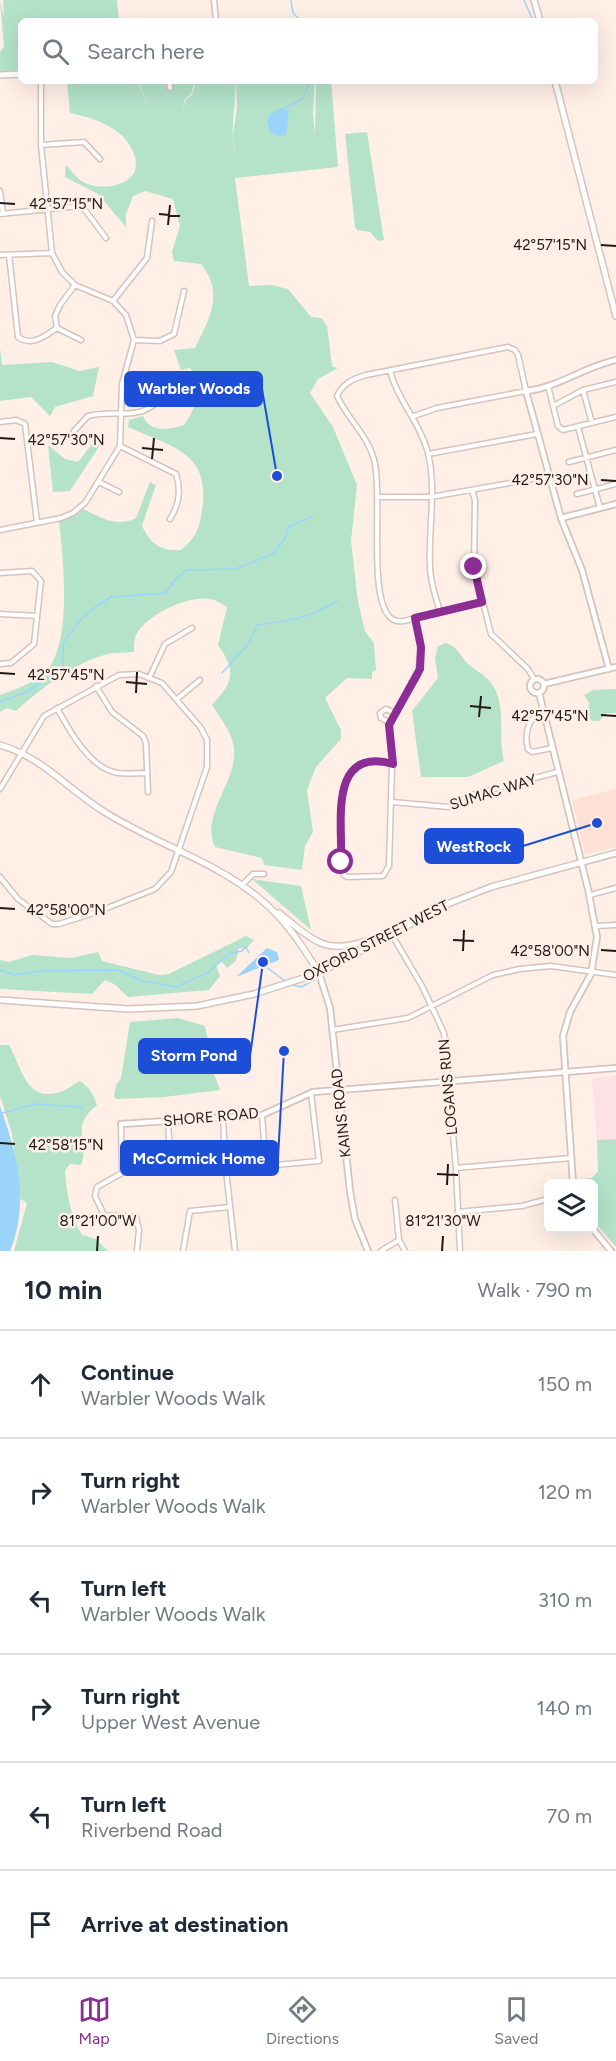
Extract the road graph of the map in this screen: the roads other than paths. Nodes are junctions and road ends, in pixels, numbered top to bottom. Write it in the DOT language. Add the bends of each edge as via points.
graph roads {
  1 [pos="214,0"];
  2 [pos="534,0"];
  3 [pos="216,18"];
  4 [pos="539,18"];
  5 [pos="18,74"];
  6 [pos="0,75"];
  7 [pos="41,84"];
  8 [pos="169,84"];
  9 [pos="556,84"];
  10 [pos="170,88"];
  11 [pos="41,145"];
  12 [pos="100,159"];
  13 [pos="0,191"];
  14 [pos="47,210"];
  15 [pos="1,214"];
  16 [pos="152,220"];
  17 [pos="106,238"];
  18 [pos="52,253"];
  19 [pos="0,255"];
  20 [pos="9,255"];
  21 [pos="75,285"];
  22 [pos="184,291"];
  23 [pos="113,301"];
  24 [pos="616,316"];
  25 [pos="57,328"];
  26 [pos="81,340"];
  27 [pos="134,340"];
  28 [pos="616,360"];
  29 [pos="390,370"];
  30 [pos="616,382"];
  31 [pos="548,386"];
  32 [pos="583,390"];
  33 [pos="526,391"];
  34 [pos="167,393"];
  35 [pos="553,406"];
  36 [pos="122,416"];
  37 [pos="414,416"];
  38 [pos="616,417"];
  39 [pos="0,422"];
  40 [pos="592,423"];
  41 [pos="578,427"];
  42 [pos="74,431"];
  43 [pos="537,434"];
  44 [pos="120,446"];
  45 [pos="616,450"];
  46 [pos="428,454"];
  47 [pos="586,457"];
  48 [pos="569,462"];
  49 [pos="549,476"];
  50 [pos="99,483"];
  51 [pos="616,484"];
  52 [pos="595,489"];
  53 [pos="472,490"];
  54 [pos="119,492"];
  55 [pos="577,494"];
  56 [pos="379,497"];
  57 [pos="431,497"];
  58 [pos="616,504"];
  59 [pos="600,508"];
  60 [pos="561,518"];
  61 [pos="170,519"];
  62 [pos="37,522"];
  63 [pos="0,530"];
  64 [pos="0,573"];
  65 [pos="482,602"];
  66 [pos="440,612"];
  67 [pos="0,614"];
  68 [pos="37,616"];
  69 [pos="415,618"];
  70 [pos="192,628"];
  71 [pos="0,664"];
  72 [pos="616,667"];
  73 [pos="609,669"];
  74 [pos="150,676"];
  75 [pos="200,680"];
  76 [pos="534,680"];
  77 [pos="544,684"];
  78 [pos="96,686"];
  79 [pos="539,693"];
  80 [pos="177,699"];
  81 [pos="57,708"];
  82 [pos="395,713"];
  83 [pos="537,716"];
  84 [pos="390,723"];
  85 [pos="0,745"];
  86 [pos="552,748"];
  87 [pos="21,751"];
  88 [pos="393,764"];
  89 [pos="147,772"];
  90 [pos="557,772"];
  91 [pos="0,789"];
  92 [pos="148,792"];
  93 [pos="392,802"];
  94 [pos="178,851"];
  95 [pos="616,853"];
  96 [pos="581,862"];
  97 [pos="264,874"];
  98 [pos="0,877"];
  99 [pos="242,885"];
  100 [pos="616,888"];
  101 [pos="590,895"];
  102 [pos="260,899"];
  103 [pos="450,903"];
  104 [pos="616,925"];
  105 [pos="596,926"];
  106 [pos="392,935"];
  107 [pos="592,971"];
  108 [pos="319,973"];
  109 [pos="616,975"];
  110 [pos="0,1001"];
  111 [pos="432,1007"];
  112 [pos="332,1030"];
  113 [pos="616,1068"];
  114 [pos="565,1071"];
  115 [pos="447,1082"];
  116 [pos="339,1090"];
  117 [pos="311,1094"];
  118 [pos="262,1115"];
  119 [pos="223,1117"];
  120 [pos="168,1121"];
  121 [pos="121,1124"];
  122 [pos="571,1158"];
  123 [pos="225,1161"];
  124 [pos="266,1166"];
  125 [pos="255,1167"];
  126 [pos="456,1167"];
  127 [pos="573,1179"];
  128 [pos="395,1200"];
  129 [pos="544,1200"];
  130 [pos="230,1207"];
  131 [pos="458,1212"];
  132 [pos="596,1233"];
  133 [pos="399,1240"];
  134 [pos="137,1251"];
  135 [pos="183,1251"];
  136 [pos="235,1251"];
  137 [pos="368,1251"];
  138 [pos="381,1251"];
  139 [pos="405,1251"];
  140 [pos="460,1251"];
  141 [pos="611,1251"];
  1 -- 3 [label="street"];
  2 -- 4 [label="main road"];
  5 -- 6 [label="main road"];
  7 -- 11 [label="street"];
  8 -- 10 [label="street"];
  9 -- 24 [label="main road"];
  11 -- 12 [label="street" via="84,142"];
  11 -- 14 [label="street"];
  13 -- 15 [label="street"];
  14 -- 15 [label="street"];
  14 -- 17 [label="street" via="79,206"];
  14 -- 18 [label="street"];
  16 -- 23 [label="street" via="147,258"];
  18 -- 20 [label="street"];
  18 -- 21 [label="street"];
  19 -- 20 [label="street"];
  20 -- 25 [label="street" via="18,337 27,341 43,339"];
  21 -- 23 [label="street"];
  21 -- 25 [label="street" via="60,304 55,316"];
  22 -- 27 [label="street" via="174,334 160,341"];
  23 -- 27 [label="street" via="126,315"];
  25 -- 26 [label="street"];
  27 -- 36 [label="street" via="122,384"];
  28 -- 31 [label="street" via="597,364"];
  29 -- 33 [label="street" via="508,347 519,355"];
  29 -- 37 [label="street" via="393,383"];
  29 -- 56 [label="street" via="352,379 340,388 337,396 365,436 375,462"];
  30 -- 32 [label="street"];
  31 -- 33 [label="street"];
  31 -- 35 [label="street"];
  32 -- 35 [label="street"];
  32 -- 40 [label="street"];
  33 -- 37 [label="street" via="436,408"];
  33 -- 43 [label="street"];
  34 -- 36 [label="street" via="145,411"];
  35 -- 41 [label="street" via="560,429"];
  36 -- 42 [label="street" via="91,415"];
  36 -- 44 [label="street"];
  37 -- 46 [label="street"];
  38 -- 40 [label="street"];
  39 -- 62 [label="street" via="25,423"];
  40 -- 41 [label="street"];
  41 -- 47 [label="street"];
  43 -- 46 [label="street"];
  43 -- 49 [label="street"];
  44 -- 50 [label="street"];
  44 -- 61 [label="street" via="176,474 178,497"];
  45 -- 47 [label="street"];
  46 -- 57 [label="street"];
  47 -- 48 [label="street"];
  47 -- 52 [label="street"];
  49 -- 53 [label="street"];
  49 -- 60 [label="street"];
  50 -- 54 [label="street"];
  50 -- 62 [label="street" via="73,513"];
  51 -- 52 [label="street"];
  52 -- 55 [label="street"];
  52 -- 59 [label="street"];
  53 -- 57 [label="street"];
  53 -- 65 [label="street" via="474,567"];
  56 -- 57 [label="street"];
  56 -- 69 [label="street" via="379,584 387,614 398,622"];
  57 -- 66 [label="street" via="430,568"];
  58 -- 59 [label="street"];
  59 -- 60 [label="street"];
  60 -- 73 [label="street" via="582,570"];
  62 -- 63 [label="street"];
  64 -- 68 [label="street" via="32,571 38,576 41,581"];
  65 -- 66 [label="street"];
  65 -- 76 [label="street" via="491,634 528,669"];
  66 -- 69 [label="street"];
  67 -- 68 [label="street"];
  68 -- 71 [label="street" via="34,644 11,663"];
  69 -- 82 [label="street" via="421,647 420,669"];
  70 -- 74 [label="street" via="165,644"];
  72 -- 73 [label="street"];
  73 -- 77 [label="street"];
  74 -- 78 [label="street" via="129,673"];
  74 -- 80 [label="street"];
  75 -- 80 [label="street"];
  76 -- 77 [label="street"];
  76 -- 79 [label="street" via="530,689"];
  77 -- 79 [label="street"];
  78 -- 81 [label="street"];
  78 -- 89 [label="street" via="112,712 143,736"];
  79 -- 86 [label="street"];
  80 -- 94 [label="street" via="201,728 208,754"];
  81 -- 87 [label="street" via="38,722"];
  81 -- 89 [label="street" via="76,741 104,766 117,773"];
  82 -- 84 [label="street"];
  82 -- 84 [label="street" via="386,709 380,713"];
  83 -- 86 [label="street" via="530,723 528,749 532,752"];
  84 -- 88 [label="street"];
  85 -- 87 [label="main road"];
  86 -- 90 [label="street"];
  87 -- 91 [label="street"];
  87 -- 94 [label="main road" via="43,763 101,810 145,837"];
  88 -- 93 [label="street"];
  88 -- 93 [label="street" via="361,765 342,786 342,868 347,877 383,876 388,872"];
  89 -- 92 [label="street"];
  90 -- 93 [label="street, SUMAC WAY" via="472,795 449,807"];
  90 -- 96 [label="street"];
  94 -- 98 [label="street" via="171,872 155,889 59,924 40,917"];
  94 -- 99 [label="main road"];
  95 -- 96 [label="main road, OXFORD STREET WEST"];
  96 -- 101 [label="street"];
  96 -- 103 [label="main road, OXFORD STREET WEST" via="491,887"];
  97 -- 99 [label="street" via="253,874"];
  99 -- 102 [label="main road"];
  100 -- 101 [label="street"];
  101 -- 105 [label="street"];
  102 -- 103 [label="main road" via="319,943 338,947 363,941"];
  102 -- 108 [label="main road" via="302,944"];
  103 -- 106 [label="main road, OXFORD STREET WEST"];
  104 -- 105 [label="street"];
  105 -- 107 [label="street"];
  106 -- 108 [label="main road, OXFORD STREET WEST"];
  106 -- 111 [label="street, LOGANS RUN"];
  107 -- 109 [label="street"];
  107 -- 111 [label="street" via="551,966 493,975"];
  107 -- 114 [label="street" via="565,1025"];
  108 -- 110 [label="main road, OXFORD STREET WEST" via="254,994 197,1006 128,1010"];
  108 -- 112 [label="street, KAINS ROAD" via="326,989"];
  111 -- 112 [label="street" via="383,1024"];
  111 -- 115 [label="street, LOGANS RUN" via="444,1033"];
  112 -- 116 [label="street, KAINS ROAD"];
  113 -- 114 [label="street, SHORE ROAD"];
  114 -- 115 [label="street, SHORE ROAD"];
  114 -- 122 [label="street"];
  115 -- 116 [label="street, SHORE ROAD"];
  115 -- 126 [label="street, LOGANS RUN"];
  116 -- 117 [label="street, SHORE ROAD"];
  116 -- 137 [label="street, KAINS ROAD" via="355,1219"];
  117 -- 118 [label="street, SHORE ROAD"];
  117 -- 124 [label="street" via="319,1161"];
  118 -- 119 [label="street, SHORE ROAD"];
  118 -- 124 [label="street"];
  119 -- 120 [label="street, SHORE ROAD"];
  119 -- 123 [label="street"];
  120 -- 121 [label="street, SHORE ROAD"];
  120 -- 123 [label="street" via="174,1164"];
  121 -- 134 [label="street, SHORE ROAD" via="122,1173 98,1187 95,1196 104,1215 136,1217"];
  122 -- 126 [label="street"];
  122 -- 127 [label="street"];
  123 -- 130 [label="street"];
  124 -- 125 [label="street"];
  126 -- 131 [label="street, LOGANS RUN"];
  128 -- 133 [label="street"];
  129 -- 131 [label="street"];
  130 -- 135 [label="street" via="190,1211"];
  130 -- 136 [label="street"];
  131 -- 140 [label="street, LOGANS RUN"];
  132 -- 141 [label="street"];
  133 -- 138 [label="street"];
  133 -- 139 [label="street"];
}
